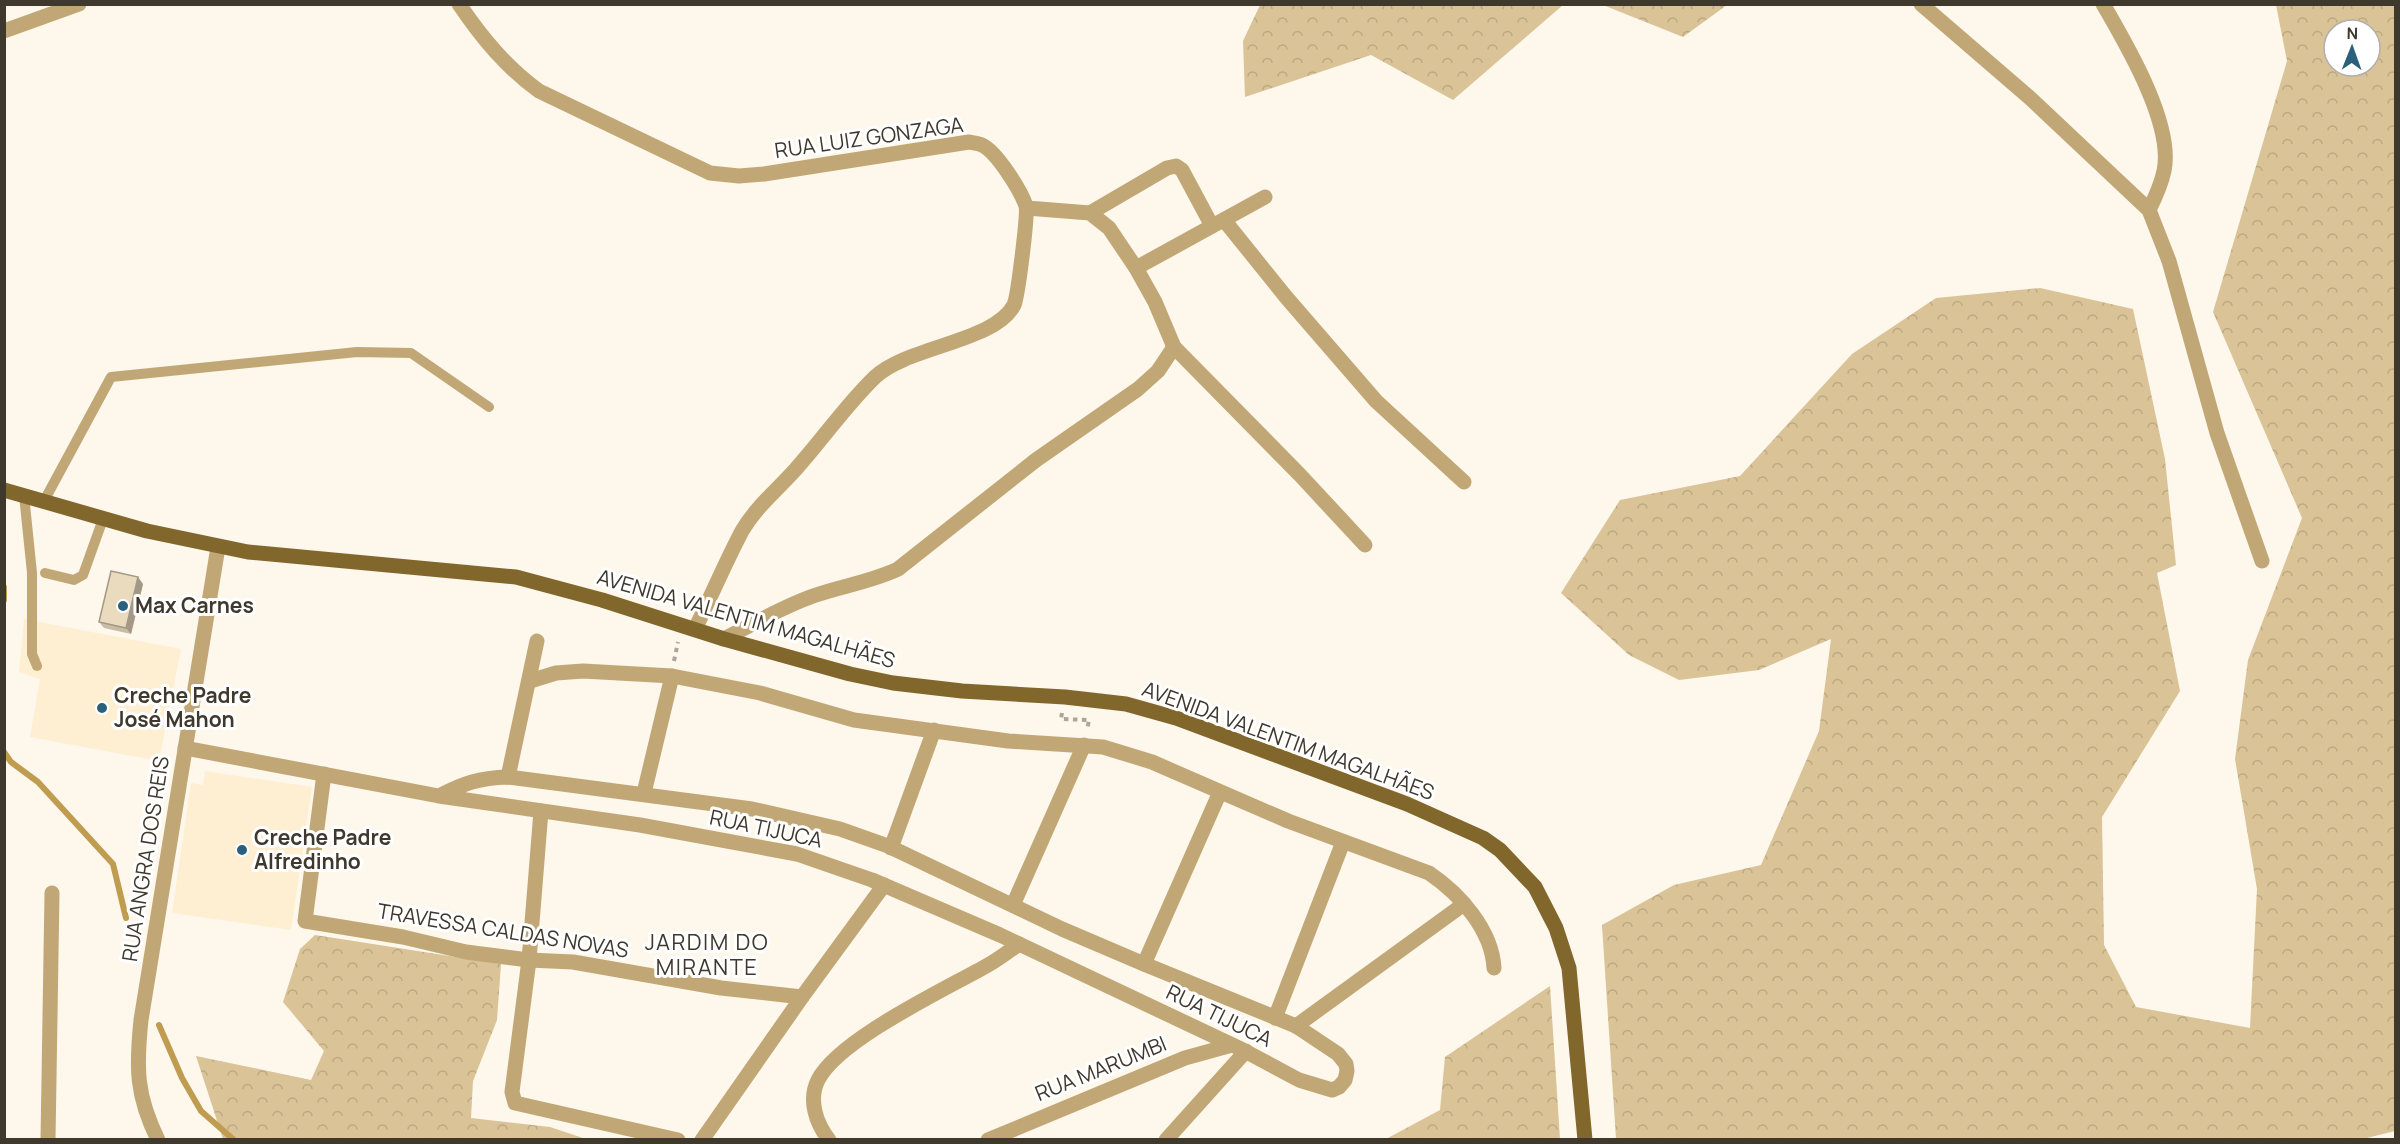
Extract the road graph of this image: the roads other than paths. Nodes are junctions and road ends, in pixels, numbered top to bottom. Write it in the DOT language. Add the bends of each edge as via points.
graph roads {
  1 [pos="79,4"];
  2 [pos="459,4"];
  3 [pos="1921,4"];
  4 [pos="2103,4"];
  5 [pos="4,31"];
  6 [pos="1265,198"];
  7 [pos="1027,208"];
  8 [pos="2149,210"];
  9 [pos="1090,213"];
  10 [pos="1218,223"];
  11 [pos="1136,268"];
  12 [pos="1174,347"];
  13 [pos="489,407"];
  14 [pos="1464,482"];
  15 [pos="4,490"];
  16 [pos="24,495"];
  17 [pos="44,501"];
  18 [pos="103,519"];
  19 [pos="1365,545"];
  20 [pos="218,547"];
  21 [pos="2262,561"];
  22 [pos="45,573"];
  23 [pos="688,627"];
  24 [pos="724,639"];
  25 [pos="537,641"];
  26 [pos="37,666"];
  27 [pos="672,676"];
  28 [pos="530,681"];
  29 [pos="934,730"];
  30 [pos="1084,745"];
  31 [pos="185,748"];
  32 [pos="324,774"];
  33 [pos="508,777"];
  34 [pos="1220,792"];
  35 [pos="644,794"];
  36 [pos="439,796"];
  37 [pos="541,811"];
  38 [pos="1343,842"];
  39 [pos="891,848"];
  40 [pos="884,885"];
  41 [pos="52,893"];
  42 [pos="1464,904"];
  43 [pos="1013,905"];
  44 [pos="1018,944"];
  45 [pos="529,960"];
  46 [pos="1144,964"];
  47 [pos="1494,968"];
  48 [pos="802,997"];
  49 [pos="1275,1018"];
  50 [pos="1296,1026"];
  51 [pos="1239,1048"];
  52 [pos="48,1140"];
  53 [pos="158,1140"];
  54 [pos="678,1140"];
  55 [pos="702,1140"];
  56 [pos="829,1140"];
  57 [pos="988,1140"];
  58 [pos="1166,1140"];
  59 [pos="1585,1140"];
  1 -- 5 [label="street"];
  2 -- 7 [label="street, RUA LUIZ GONZAGA" via="494,52 517,76 539,91 710,173 764,174 969,142 981,144 1005,167"];
  3 -- 8 [label="street" via="2030,98"];
  4 -- 8 [label="street" via="2151,96 2160,128 2164,169"];
  6 -- 10 [label="street"];
  7 -- 9 [label="street"];
  7 -- 23 [label="street" via="1014,305 990,326 895,362 876,377 794,472 759,506"];
  8 -- 21 [label="street" via="2169,261 2217,433"];
  9 -- 10 [label="street" via="1176,166"];
  9 -- 11 [label="street" via="1109,228"];
  10 -- 11 [label="street"];
  10 -- 14 [label="street" via="1376,401"];
  11 -- 12 [label="street"];
  12 -- 19 [label="street"];
  12 -- 24 [label="street" via="1138,389 1036,460 898,569 813,596"];
  13 -- 17 [label="lane" via="411,353 357,352 111,377"];
  15 -- 16 [label="main road, AVENIDA VALENTIM MAGALHÃES"];
  16 -- 17 [label="main road, AVENIDA VALENTIM MAGALHÃES"];
  16 -- 26 [label="lane" via="32,573 32,654"];
  17 -- 18 [label="main road, AVENIDA VALENTIM MAGALHÃES"];
  18 -- 20 [label="main road, AVENIDA VALENTIM MAGALHÃES"];
  18 -- 22 [label="lane" via="83,575 74,580"];
  20 -- 23 [label="main road, AVENIDA VALENTIM MAGALHÃES" via="284,557 516,577"];
  20 -- 31 [label="street, RUA ANGRA DOS REIS"];
  23 -- 24 [label="main road, AVENIDA VALENTIM MAGALHÃES"];
  24 -- 59 [label="main road, AVENIDA VALENTIM MAGALHÃES" via="893,683 1126,704 1176,718 1407,804 1483,838 1535,887 1556,928 1569,968"];
  25 -- 28 [label="street"];
  27 -- 28 [label="street" via="584,671 556,673"];
  27 -- 29 [label="street" via="760,693 854,720"];
  27 -- 35 [label="street"];
  28 -- 33 [label="street"];
  29 -- 30 [label="street" via="1008,741"];
  29 -- 39 [label="street"];
  30 -- 34 [label="street" via="1127,753"];
  30 -- 43 [label="street"];
  31 -- 32 [label="street, RUA TIJUCA"];
  31 -- 53 [label="street, RUA ANGRA DOS REIS" via="138,1057 140,1093"];
  32 -- 36 [label="street, RUA TIJUCA"];
  32 -- 45 [label="street, TRAVESSA CALDAS NOVAS" via="305,921"];
  33 -- 35 [label="street"];
  33 -- 36 [label="street" via="466,782"];
  34 -- 38 [label="street"];
  34 -- 46 [label="street"];
  35 -- 39 [label="street" via="791,816 840,828"];
  36 -- 37 [label="street, RUA TIJUCA"];
  37 -- 40 [label="street, RUA TIJUCA" via="797,854"];
  37 -- 45 [label="street"];
  38 -- 42 [label="street" via="1429,873"];
  38 -- 49 [label="street"];
  39 -- 43 [label="street"];
  40 -- 44 [label="street, RUA TIJUCA"];
  40 -- 48 [label="street"];
  41 -- 52 [label="street"];
  42 -- 47 [label="street" via="1488,938"];
  42 -- 50 [label="street"];
  43 -- 46 [label="street"];
  44 -- 51 [label="street, RUA TIJUCA"];
  44 -- 56 [label="street" via="991,964 859,1038 829,1066 818,1080 813,1097 815,1115"];
  45 -- 48 [label="street, TRAVESSA CALDAS NOVAS" via="573,962 721,988"];
  45 -- 54 [label="street" via="512,1092 514,1103"];
  46 -- 49 [label="street"];
  48 -- 55 [label="street"];
  49 -- 50 [label="street"];
  50 -- 51 [label="street, RUA TIJUCA" via="1338,1054 1346,1064 1345,1080 1340,1087 1332,1090 1299,1080"];
  51 -- 57 [label="street, RUA MARUMBI" via="1185,1058"];
  51 -- 58 [label="street"];
}
